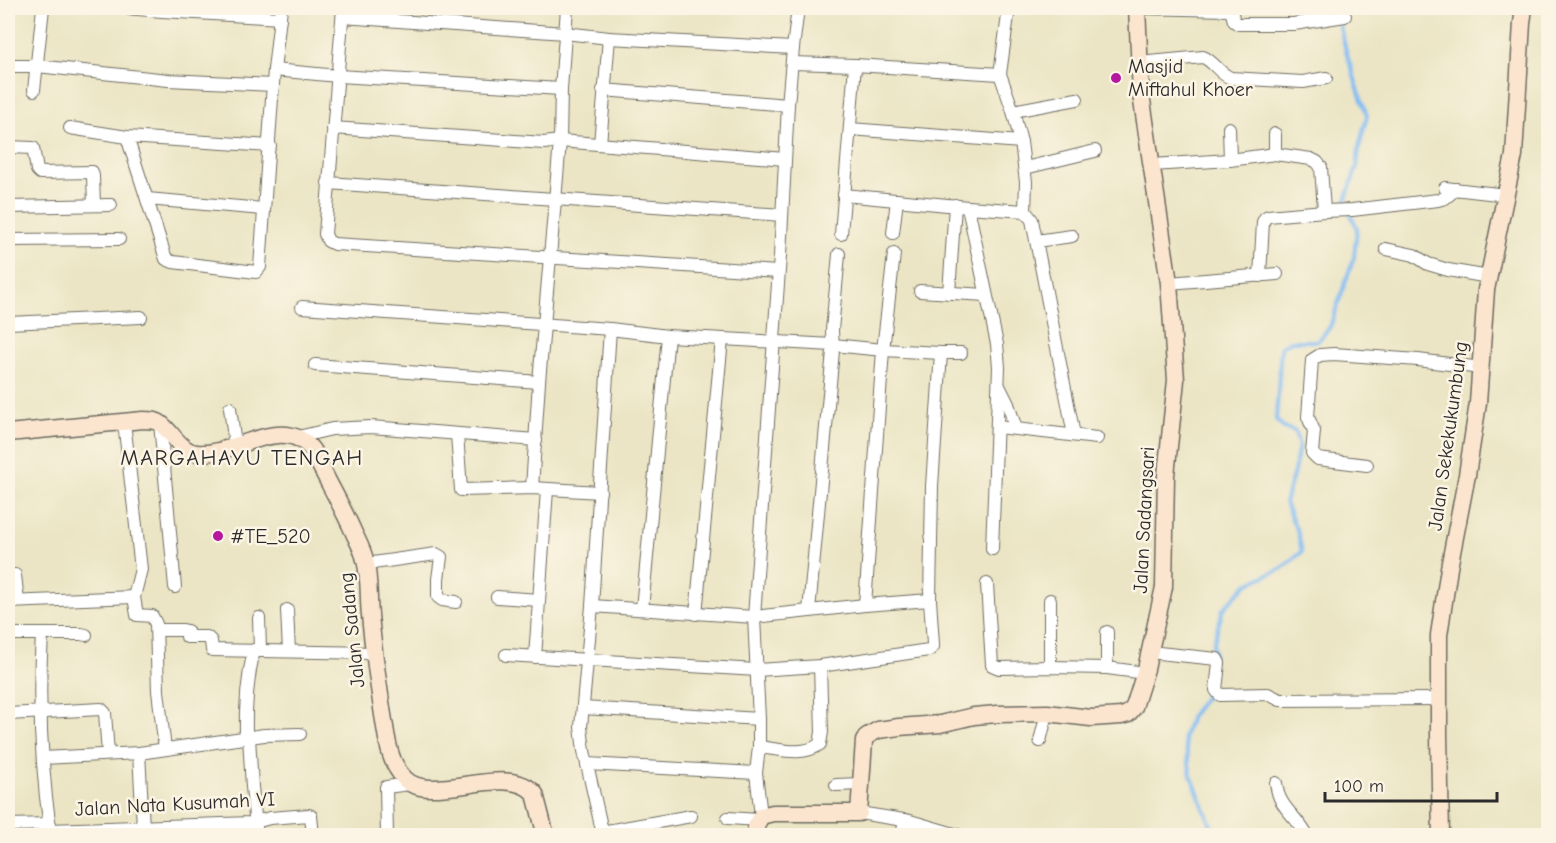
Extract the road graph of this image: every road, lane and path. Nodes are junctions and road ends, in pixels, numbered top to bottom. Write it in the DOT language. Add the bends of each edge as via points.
graph roads {
  1 [pos="43,8"];
  2 [pos="125,8"];
  3 [pos="567,8"];
  4 [pos="798,8"];
  5 [pos="1009,8"];
  6 [pos="1137,8"];
  7 [pos="1524,8"];
  8 [pos="343,12"];
  9 [pos="281,13"];
  10 [pos="1338,17"];
  11 [pos="565,33"];
  12 [pos="609,38"];
  13 [pos="793,48"];
  14 [pos="792,63"];
  15 [pos="1139,63"];
  16 [pos="855,65"];
  17 [pos="8,66"];
  18 [pos="37,66"];
  19 [pos="274,70"];
  20 [pos="1000,74"];
  21 [pos="338,76"];
  22 [pos="1326,78"];
  23 [pos="273,86"];
  24 [pos="561,89"];
  25 [pos="34,90"];
  26 [pos="603,90"];
  27 [pos="1077,99"];
  28 [pos="788,105"];
  29 [pos="1013,111"];
  30 [pos="70,128"];
  31 [pos="333,128"];
  32 [pos="1229,128"];
  33 [pos="850,129"];
  34 [pos="1275,134"];
  35 [pos="127,137"];
  36 [pos="560,141"];
  37 [pos="1021,142"];
  38 [pos="600,144"];
  39 [pos="270,146"];
  40 [pos="8,147"];
  41 [pos="1095,151"];
  42 [pos="1275,154"];
  43 [pos="786,159"];
  44 [pos="1230,160"];
  45 [pos="1152,165"];
  46 [pos="1025,168"];
  47 [pos="328,183"];
  48 [pos="844,195"];
  49 [pos="1506,195"];
  50 [pos="556,198"];
  51 [pos="147,200"];
  52 [pos="897,200"];
  53 [pos="94,206"];
  54 [pos="111,206"];
  55 [pos="962,206"];
  56 [pos="8,207"];
  57 [pos="263,209"];
  58 [pos="1025,211"];
  59 [pos="1323,211"];
  60 [pos="782,215"];
  61 [pos="893,233"];
  62 [pos="841,234"];
  63 [pos="1071,236"];
  64 [pos="119,238"];
  65 [pos="8,240"];
  66 [pos="1036,241"];
  67 [pos="1386,249"];
  68 [pos="839,254"];
  69 [pos="894,254"];
  70 [pos="551,258"];
  71 [pos="778,272"];
  72 [pos="1277,274"];
  73 [pos="1260,276"];
  74 [pos="1488,277"];
  75 [pos="1169,283"];
  76 [pos="920,291"];
  77 [pos="949,293"];
  78 [pos="986,295"];
  79 [pos="302,307"];
  80 [pos="141,317"];
  81 [pos="8,323"];
  82 [pos="545,325"];
  83 [pos="610,329"];
  84 [pos="668,336"];
  85 [pos="722,339"];
  86 [pos="773,342"];
  87 [pos="833,345"];
  88 [pos="883,350"];
  89 [pos="941,353"];
  90 [pos="961,353"];
  91 [pos="315,365"];
  92 [pos="1481,368"];
  93 [pos="539,382"];
  94 [pos="999,385"];
  95 [pos="230,408"];
  96 [pos="124,422"];
  97 [pos="160,423"];
  98 [pos="997,428"];
  99 [pos="1016,429"];
  100 [pos="8,433"];
  101 [pos="457,435"];
  102 [pos="1074,435"];
  103 [pos="298,437"];
  104 [pos="1097,438"];
  105 [pos="536,440"];
  106 [pos="235,445"];
  107 [pos="1367,465"];
  108 [pos="532,488"];
  109 [pos="447,489"];
  110 [pos="461,490"];
  111 [pos="547,490"];
  112 [pos="600,492"];
  113 [pos="992,549"];
  114 [pos="366,564"];
  115 [pos="15,575"];
  116 [pos="987,584"];
  117 [pos="175,587"];
  118 [pos="134,597"];
  119 [pos="497,597"];
  120 [pos="539,600"];
  121 [pos="930,600"];
  122 [pos="1050,600"];
  123 [pos="13,601"];
  124 [pos="456,602"];
  125 [pos="865,605"];
  126 [pos="592,606"];
  127 [pos="642,609"];
  128 [pos="287,610"];
  129 [pos="809,611"];
  130 [pos="696,614"];
  131 [pos="259,618"];
  132 [pos="754,618"];
  133 [pos="157,630"];
  134 [pos="1107,632"];
  135 [pos="8,634"];
  136 [pos="42,634"];
  137 [pos="86,635"];
  138 [pos="257,650"];
  139 [pos="289,651"];
  140 [pos="1149,652"];
  141 [pos="375,653"];
  142 [pos="506,655"];
  143 [pos="535,657"];
  144 [pos="587,661"];
  145 [pos="820,666"];
  146 [pos="1050,667"];
  147 [pos="1107,668"];
  148 [pos="757,670"];
  149 [pos="1144,673"];
  150 [pos="1439,699"];
  151 [pos="583,708"];
  152 [pos="40,713"];
  153 [pos="1047,713"];
  154 [pos="8,714"];
  155 [pos="759,719"];
  156 [pos="300,734"];
  157 [pos="247,737"];
  158 [pos="1040,741"];
  159 [pos="759,747"];
  160 [pos="165,749"];
  161 [pos="139,753"];
  162 [pos="108,754"];
  163 [pos="43,758"];
  164 [pos="587,765"];
  165 [pos="756,773"];
  166 [pos="410,783"];
  167 [pos="1276,783"];
  168 [pos="861,784"];
  169 [pos="836,785"];
  170 [pos="859,813"];
  171 [pos="691,816"];
  172 [pos="729,818"];
  173 [pos="905,820"];
  174 [pos="256,822"];
  175 [pos="758,824"];
  176 [pos="8,825"];
  177 [pos="142,827"];
  178 [pos="50,830"];
  179 [pos="257,836"];
  180 [pos="313,836"];
  181 [pos="387,836"];
  182 [pos="546,836"];
  183 [pos="902,836"];
  184 [pos="961,836"];
  185 [pos="1307,836"];
  186 [pos="1441,836"];
  1 -- 18 [label="street"];
  2 -- 9 [label="street"];
  3 -- 11 [label="street"];
  4 -- 13 [label="street"];
  5 -- 20 [label="street"];
  6 -- 10 [label="street" via="1232,10 1234,21 1239,24 1294,24"];
  6 -- 15 [label="street, Jalan Sadangsari"];
  7 -- 49 [label="street, Jalan Sekekukumbung" via="1514,155"];
  8 -- 11 [label="street"];
  8 -- 21 [label="street"];
  9 -- 19 [label="street"];
  11 -- 12 [label="street"];
  11 -- 24 [label="street"];
  12 -- 13 [label="street"];
  12 -- 26 [label="street"];
  13 -- 14 [label="street"];
  14 -- 16 [label="street"];
  14 -- 28 [label="street"];
  15 -- 22 [label="street" via="1203,57 1231,78 1303,82"];
  15 -- 45 [label="street, Jalan Sadangsari"];
  16 -- 20 [label="street"];
  16 -- 33 [label="street"];
  17 -- 18 [label="street"];
  18 -- 23 [label="street"];
  18 -- 25 [label="street"];
  19 -- 21 [label="street"];
  19 -- 23 [label="street"];
  20 -- 29 [label="street"];
  21 -- 24 [label="street"];
  21 -- 31 [label="street"];
  23 -- 39 [label="street"];
  24 -- 36 [label="street"];
  26 -- 28 [label="street"];
  26 -- 38 [label="street"];
  27 -- 29 [label="street"];
  28 -- 43 [label="street"];
  29 -- 37 [label="street"];
  30 -- 35 [label="street"];
  31 -- 36 [label="street"];
  31 -- 47 [label="street"];
  32 -- 44 [label="street"];
  33 -- 37 [label="street"];
  33 -- 48 [label="street"];
  34 -- 42 [label="street"];
  35 -- 39 [label="street"];
  35 -- 51 [label="street"];
  36 -- 38 [label="street"];
  36 -- 50 [label="street"];
  37 -- 46 [label="street"];
  38 -- 43 [label="street"];
  39 -- 57 [label="street"];
  40 -- 53 [label="street" via="33,148 40,173 92,172"];
  41 -- 46 [label="street"];
  42 -- 44 [label="street"];
  42 -- 59 [label="street" via="1317,162 1321,167"];
  43 -- 60 [label="street"];
  44 -- 45 [label="street"];
  45 -- 75 [label="street, Jalan Sadangsari"];
  46 -- 58 [label="street"];
  47 -- 50 [label="street"];
  47 -- 70 [label="street" via="325,234 334,244"];
  48 -- 52 [label="street"];
  48 -- 62 [label="street"];
  49 -- 59 [label="street" via="1451,189 1438,200"];
  49 -- 74 [label="street, Jalan Sekekukumbung"];
  50 -- 60 [label="street"];
  50 -- 70 [label="street"];
  51 -- 57 [label="street"];
  51 -- 57 [label="street" via="168,261 256,272 260,267"];
  52 -- 55 [label="street"];
  52 -- 61 [label="street"];
  53 -- 54 [label="street"];
  53 -- 56 [label="street"];
  55 -- 58 [label="street"];
  55 -- 77 [label="street"];
  55 -- 78 [label="street"];
  58 -- 66 [label="street" via="1032,220"];
  59 -- 73 [label="street" via="1264,218"];
  60 -- 71 [label="street"];
  63 -- 66 [label="street"];
  64 -- 65 [label="street"];
  66 -- 102 [label="street"];
  67 -- 74 [label="street" via="1414,255 1448,270"];
  68 -- 87 [label="street"];
  69 -- 88 [label="street"];
  70 -- 71 [label="street"];
  70 -- 82 [label="street"];
  71 -- 86 [label="street"];
  72 -- 73 [label="street"];
  73 -- 75 [label="street"];
  74 -- 92 [label="street, Jalan Sekekukumbung"];
  75 -- 140 [label="street, Jalan Sadangsari" via="1176,380 1166,475 1164,587"];
  76 -- 77 [label="street"];
  77 -- 78 [label="street"];
  78 -- 94 [label="street"];
  79 -- 82 [label="street"];
  80 -- 81 [label="street"];
  82 -- 83 [label="street"];
  82 -- 93 [label="street"];
  83 -- 84 [label="street"];
  83 -- 112 [label="street"];
  84 -- 85 [label="street"];
  84 -- 127 [label="street"];
  85 -- 86 [label="street"];
  85 -- 130 [label="street"];
  86 -- 87 [label="street"];
  86 -- 132 [label="street"];
  87 -- 88 [label="street"];
  87 -- 129 [label="street"];
  88 -- 89 [label="street"];
  88 -- 125 [label="street"];
  89 -- 90 [label="street"];
  89 -- 121 [label="street" via="932,486"];
  91 -- 93 [label="street"];
  92 -- 107 [label="street" via="1334,354 1312,360 1308,417 1314,431 1312,453 1318,459"];
  92 -- 150 [label="street, Jalan Sekekukumbung" via="1469,465 1439,635"];
  93 -- 105 [label="street"];
  94 -- 98 [label="street"];
  94 -- 99 [label="street"];
  95 -- 106 [label="street"];
  96 -- 97 [label="street"];
  96 -- 100 [label="street"];
  96 -- 118 [label="street" via="141,569"];
  97 -- 106 [label="street" via="192,452"];
  97 -- 117 [label="street"];
  98 -- 99 [label="street"];
  98 -- 113 [label="street"];
  99 -- 102 [label="street"];
  101 -- 103 [label="street" via="371,427 332,429"];
  101 -- 105 [label="street"];
  101 -- 110 [label="street"];
  102 -- 104 [label="street"];
  103 -- 106 [label="street" via="279,434"];
  103 -- 114 [label="street, Jalan Sadang" via="314,453"];
  105 -- 108 [label="street"];
  108 -- 110 [label="street"];
  108 -- 111 [label="street"];
  109 -- 110 [label="street"];
  111 -- 112 [label="street"];
  111 -- 120 [label="street"];
  112 -- 126 [label="street"];
  114 -- 124 [label="street" via="436,554 441,557 438,597"];
  114 -- 141 [label="street, Jalan Sadang"];
  115 -- 123 [label="street"];
  116 -- 146 [label="street" via="992,665"];
  118 -- 123 [label="street"];
  118 -- 133 [label="street" via="136,614 153,617"];
  119 -- 120 [label="street"];
  120 -- 143 [label="street"];
  121 -- 125 [label="street"];
  121 -- 145 [label="street" via="933,646 929,650"];
  122 -- 146 [label="street"];
  125 -- 129 [label="street"];
  126 -- 127 [label="street"];
  126 -- 144 [label="street"];
  127 -- 130 [label="street"];
  128 -- 139 [label="street"];
  129 -- 132 [label="street"];
  130 -- 132 [label="street"];
  131 -- 138 [label="street"];
  132 -- 148 [label="street"];
  133 -- 138 [label="street" via="183,630 187,637 207,637 212,650"];
  133 -- 160 [label="street" via="158,691"];
  134 -- 147 [label="street"];
  135 -- 136 [label="street"];
  136 -- 137 [label="street"];
  136 -- 152 [label="street"];
  138 -- 139 [label="street"];
  138 -- 157 [label="street" via="248,676"];
  139 -- 141 [label="street"];
  140 -- 149 [label="street, Jalan Sadangsari"];
  140 -- 150 [label="street" via="1214,659 1219,663 1216,690 1220,694 1268,694 1280,700"];
  141 -- 166 [label="street, Jalan Sadang" via="389,750 396,768"];
  142 -- 143 [label="street"];
  143 -- 144 [label="street"];
  144 -- 148 [label="street"];
  144 -- 151 [label="street"];
  145 -- 148 [label="street"];
  145 -- 159 [label="street" via="820,744 802,752"];
  146 -- 147 [label="street"];
  147 -- 149 [label="street"];
  148 -- 155 [label="street"];
  149 -- 153 [label="street, Jalan Sadangsari" via="1134,707 1128,714 1091,718"];
  150 -- 186 [label="street, Jalan Sekekukumbung"];
  151 -- 155 [label="street"];
  151 -- 164 [label="street" via="582,740"];
  152 -- 154 [label="street"];
  152 -- 162 [label="street" via="104,710"];
  152 -- 163 [label="street"];
  153 -- 158 [label="street"];
  153 -- 168 [label="street, Jalan Sadangsari" via="985,715 878,730 864,741"];
  155 -- 159 [label="street"];
  156 -- 157 [label="street"];
  157 -- 160 [label="street"];
  157 -- 174 [label="street"];
  159 -- 165 [label="street"];
  160 -- 161 [label="street"];
  161 -- 162 [label="street"];
  161 -- 177 [label="street"];
  162 -- 163 [label="street"];
  163 -- 178 [label="street"];
  164 -- 165 [label="street"];
  164 -- 171 [label="street" via="605,831"];
  165 -- 175 [label="street"];
  166 -- 181 [label="street" via="386,787"];
  166 -- 182 [label="street" via="429,788 520,783 535,794"];
  167 -- 185 [label="street" via="1283,805"];
  168 -- 169 [label="street"];
  168 -- 170 [label="street, Jalan Sadangsari"];
  170 -- 173 [label="street"];
  170 -- 175 [label="street" via="781,812"];
  172 -- 175 [label="street"];
  173 -- 183 [label="street"];
  173 -- 184 [label="street"];
  174 -- 177 [label="street, Jalan Nata Kusumah VI"];
  174 -- 179 [label="street"];
  174 -- 180 [label="street, Jalan Nata Kusumah VI" via="310,815"];
  176 -- 178 [label="street, Jalan Nata Kusumah VI"];
  177 -- 178 [label="street, Jalan Nata Kusumah VI"];
}
